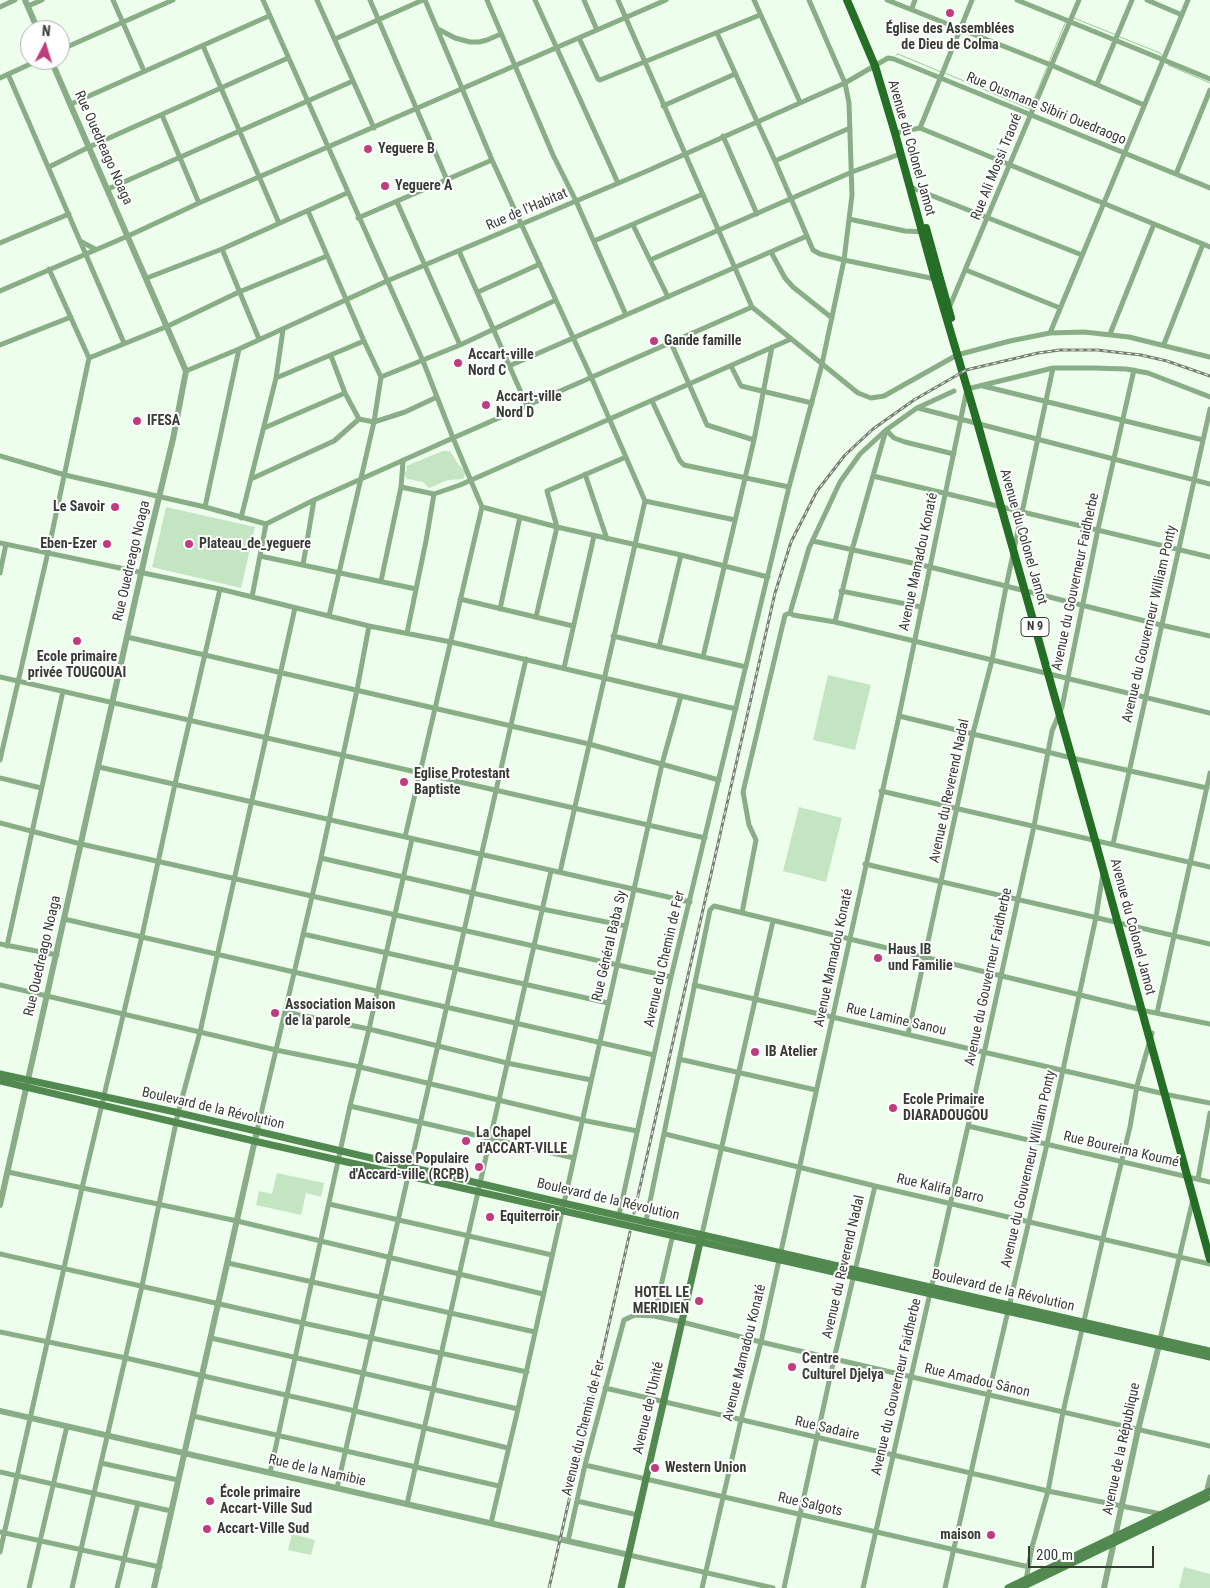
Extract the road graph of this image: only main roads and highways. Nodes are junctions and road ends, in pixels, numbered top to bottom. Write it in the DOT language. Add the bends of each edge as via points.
graph roads {
  1 [pos="847,0"];
  2 [pos="852,0"];
  3 [pos="876,64"];
  4 [pos="897,133"];
  5 [pos="912,188"];
  6 [pos="924,232"];
  7 [pos="947,312"];
  8 [pos="1098,841"];
  9 [pos="1120,923"];
  10 [pos="0,1074"];
  11 [pos="0,1081"];
  12 [pos="27,1083"];
  13 [pos="408,1171"];
  14 [pos="1194,1194"];
  15 [pos="563,1206"];
  16 [pos="701,1238"];
  17 [pos="1210,1244"];
  18 [pos="1210,1259"];
  19 [pos="1159,1342"];
  20 [pos="1210,1351"];
  21 [pos="1210,1357"];
  22 [pos="1209,1493"];
  23 [pos="1114,1540"];
  24 [pos="1024,1585"];
  25 [pos="621,1588"];
  26 [pos="1008,1588"];
  1 -- 3 [label="main road, Avenue du Colonel Jamot / N 9"];
  2 -- 3 [label="main road, Avenue du Colonel Jamot / N 9"];
  3 -- 4 [label="main road, Avenue du Colonel Jamot / N 9"];
  4 -- 5 [label="main road, Avenue du Colonel Jamot / N 9"];
  4 -- 5 [label="main road, Avenue du Colonel Jamot / N 9" via="900,154"];
  5 -- 6 [label="main road, Avenue du Colonel Jamot / N 9"];
  6 -- 7 [label="main road, Avenue du Colonel Jamot / N 9"];
  6 -- 7 [label="main road, Avenue du Colonel Jamot / N 9"];
  7 -- 8 [label="main road, Avenue du Colonel Jamot / N 9"];
  8 -- 9 [label="main road, Avenue du Colonel Jamot / N 9"];
  8 -- 9 [label="main road, Avenue du Colonel Jamot / N 9"];
  9 -- 14 [label="main road, Avenue du Colonel Jamot / N 9" via="1193,1178"];
  10 -- 12 [label="main road, Boulevard de la Révolution"];
  11 -- 12 [label="main road, Boulevard de la Révolution"];
  12 -- 13 [label="main road, Boulevard de la Révolution" via="102,1105 254,1141"];
  12 -- 13 [label="main road, Boulevard de la Révolution" via="340,1150"];
  13 -- 15 [label="main road, Boulevard de la Révolution" via="478,1191"];
  13 -- 15 [label="main road, Boulevard de la Révolution" via="480,1183"];
  14 -- 17 [label="main road, Avenue du Colonel Jamot / N 9"];
  14 -- 18 [label="main road, Avenue du Colonel Jamot / N 9"];
  15 -- 16 [label="main road, Boulevard de la Révolution"];
  15 -- 16 [label="main road, Boulevard de la Révolution" via="619,1215"];
  16 -- 19 [label="main road, Boulevard de la Révolution"];
  16 -- 25 [label="main road, Avenue de l'Unité"];
  19 -- 20 [label="main road, Boulevard de la Révolution"];
  19 -- 21 [label="main road, Boulevard de la Révolution"];
  22 -- 23 [label="main road"];
  22 -- 23 [label="main road"];
  23 -- 24 [label="main road"];
  24 -- 26 [label="main road"];
}
